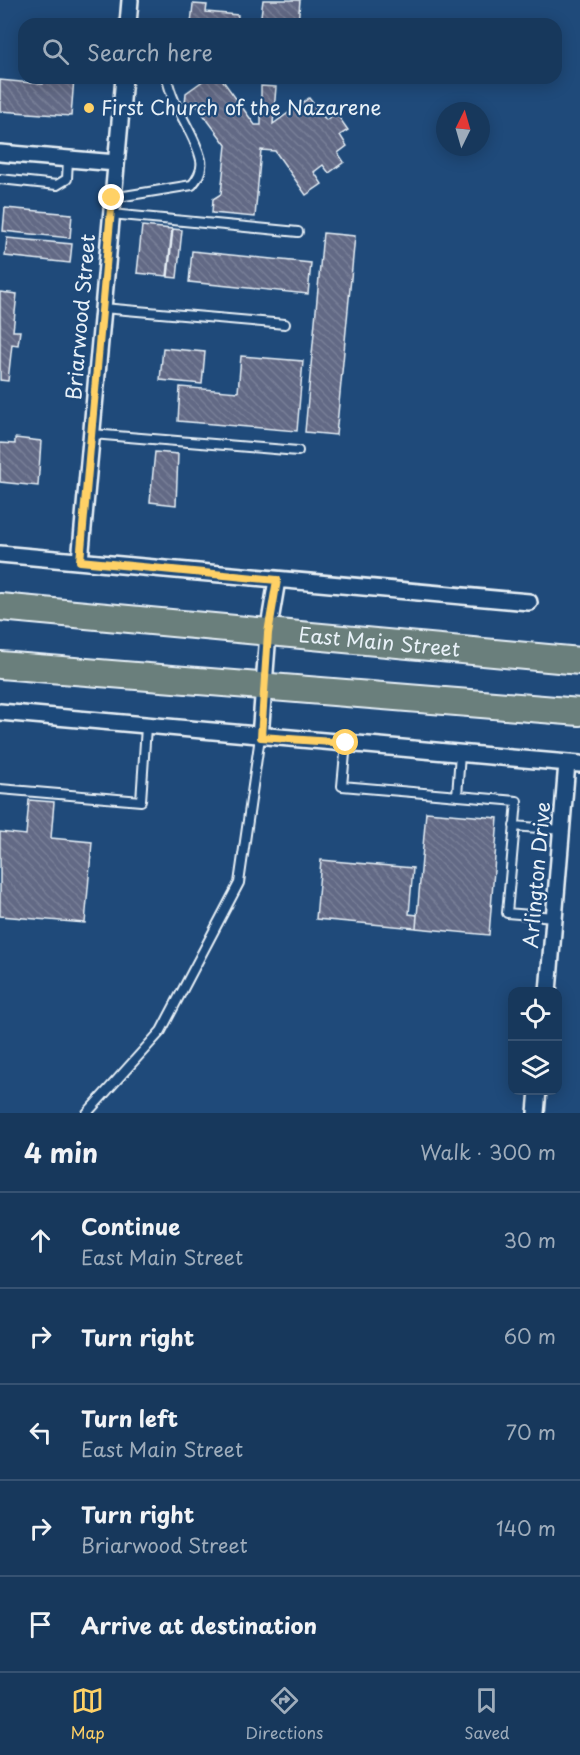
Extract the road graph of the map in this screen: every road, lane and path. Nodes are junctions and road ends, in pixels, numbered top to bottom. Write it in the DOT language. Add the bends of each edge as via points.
graph roads {
  1 [pos="130,0"];
  2 [pos="128,18"];
  3 [pos="123,84"];
  4 [pos="168,84"];
  5 [pos="0,153"];
  6 [pos="68,159"];
  7 [pos="116,163"];
  8 [pos="0,179"];
  9 [pos="112,206"];
  10 [pos="298,232"];
  11 [pos="103,308"];
  12 [pos="285,324"];
  13 [pos="92,434"];
  14 [pos="298,451"];
  15 [pos="0,554"];
  16 [pos="80,561"];
  17 [pos="277,580"];
  18 [pos="528,602"];
  19 [pos="0,607"];
  20 [pos="268,633"];
  21 [pos="580,661"];
  22 [pos="0,665"];
  23 [pos="263,688"];
  24 [pos="0,712"];
  25 [pos="580,712"];
  26 [pos="146,727"];
  27 [pos="261,737"];
  28 [pos="346,743"];
  29 [pos="460,753"];
  30 [pos="574,763"];
  31 [pos="0,789"];
  32 [pos="457,796"];
  33 [pos="514,826"];
  34 [pos="561,830"];
  35 [pos="554,917"];
  36 [pos="548,987"];
  37 [pos="538,1095"];
  38 [pos="87,1113"];
  39 [pos="536,1113"];
  1 -- 2 [label="street"];
  3 -- 7 [label="street, Briarwood Street"];
  4 -- 9 [label="lane" via="173,103 201,162 199,177 192,185"];
  5 -- 6 [label="street"];
  6 -- 7 [label="street"];
  6 -- 8 [label="lane" via="67,179 57,185"];
  7 -- 9 [label="street, Briarwood Street"];
  9 -- 10 [label="lane"];
  9 -- 11 [label="street, Briarwood Street"];
  11 -- 12 [label="lane"];
  11 -- 13 [label="street, Briarwood Street"];
  13 -- 14 [label="lane"];
  13 -- 16 [label="street, Briarwood Street"];
  15 -- 16 [label="street"];
  16 -- 17 [label="street"];
  17 -- 18 [label="street"];
  17 -- 20 [label="street"];
  19 -- 20 [label="highway, East Main Street"];
  20 -- 21 [label="highway, East Main Street"];
  20 -- 23 [label="street"];
  22 -- 23 [label="highway"];
  23 -- 25 [label="highway"];
  23 -- 27 [label="street"];
  24 -- 26 [label="street"];
  26 -- 27 [label="street"];
  26 -- 31 [label="lane" via="141,801"];
  27 -- 28 [label="street"];
  27 -- 38 [label="lane" via="240,884 161,1031"];
  28 -- 29 [label="street"];
  28 -- 32 [label="lane" via="342,786"];
  29 -- 30 [label="street"];
  29 -- 32 [label="lane"];
  30 -- 34 [label="street, Arlington Drive"];
  32 -- 33 [label="lane" via="517,801"];
  33 -- 34 [label="lane"];
  33 -- 35 [label="lane" via="507,913"];
  34 -- 35 [label="street, Arlington Drive"];
  35 -- 36 [label="street, Arlington Drive"];
  37 -- 39 [label="street"];
}
